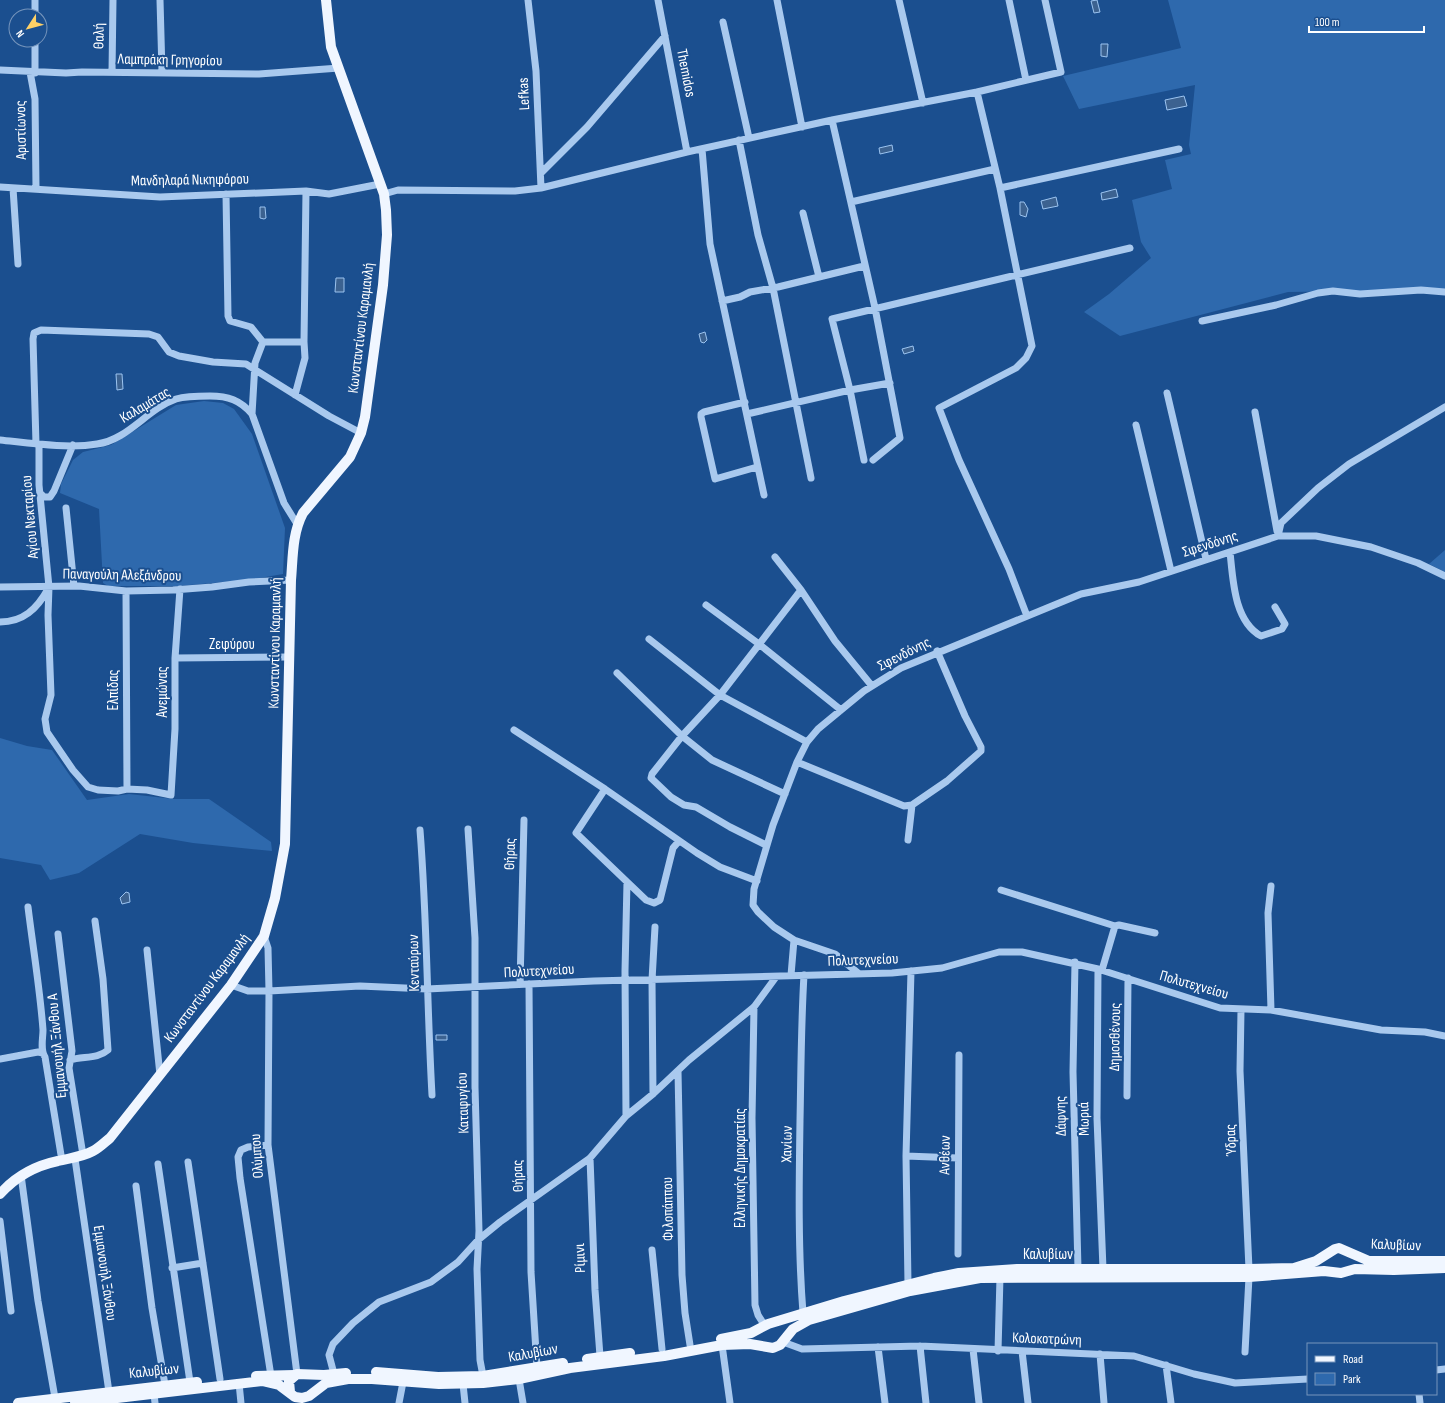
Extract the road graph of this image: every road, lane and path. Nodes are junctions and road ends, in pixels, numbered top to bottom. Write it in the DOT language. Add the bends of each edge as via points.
graph roads {
  1 [pos="113,0"];
  2 [pos="160,0"];
  3 [pos="326,0"];
  4 [pos="528,0"];
  5 [pos="658,0"];
  6 [pos="777,0"];
  7 [pos="899,0"];
  8 [pos="1009,0"];
  9 [pos="1046,0"];
  10 [pos="723,22"];
  11 [pos="665,36"];
  12 [pos="34,48"];
  13 [pos="339,68"];
  14 [pos="0,70"];
  15 [pos="32,72"];
  16 [pos="112,72"];
  17 [pos="162,72"];
  18 [pos="1026,80"];
  19 [pos="977,92"];
  20 [pos="923,103"];
  21 [pos="832,120"];
  22 [pos="802,127"];
  23 [pos="749,138"];
  24 [pos="739,140"];
  25 [pos="702,148"];
  26 [pos="1179,149"];
  27 [pos="687,152"];
  28 [pos="995,169"];
  29 [pos="541,173"];
  30 [pos="380,184"];
  31 [pos="0,187"];
  32 [pos="13,188"];
  33 [pos="36,188"];
  34 [pos="541,188"];
  35 [pos="1000,188"];
  36 [pos="306,191"];
  37 [pos="226,194"];
  38 [pos="384,194"];
  39 [pos="851,202"];
  40 [pos="803,213"];
  41 [pos="1130,248"];
  42 [pos="18,264"];
  43 [pos="864,266"];
  44 [pos="1019,273"];
  45 [pos="819,277"];
  46 [pos="773,288"];
  47 [pos="1445,292"];
  48 [pos="722,301"];
  49 [pos="875,308"];
  50 [pos="1202,321"];
  51 [pos="263,342"];
  52 [pos="304,342"];
  53 [pos="255,369"];
  54 [pos="890,383"];
  55 [pos="850,390"];
  56 [pos="1167,393"];
  57 [pos="295,395"];
  58 [pos="745,402"];
  59 [pos="796,403"];
  60 [pos="1445,407"];
  61 [pos="1255,412"];
  62 [pos="252,414"];
  63 [pos="747,414"];
  64 [pos="1136,425"];
  65 [pos="361,433"];
  66 [pos="0,440"];
  67 [pos="37,444"];
  68 [pos="73,445"];
  69 [pos="864,460"];
  70 [pos="873,460"];
  71 [pos="757,467"];
  72 [pos="810,478"];
  73 [pos="41,494"];
  74 [pos="764,495"];
  75 [pos="66,508"];
  76 [pos="297,524"];
  77 [pos="1278,536"];
  78 [pos="1230,552"];
  79 [pos="775,558"];
  80 [pos="1206,559"];
  81 [pos="1171,571"];
  82 [pos="1445,576"];
  83 [pos="291,580"];
  84 [pos="74,586"];
  85 [pos="0,587"];
  86 [pos="49,587"];
  87 [pos="180,589"];
  88 [pos="800,590"];
  89 [pos="126,591"];
  90 [pos="706,605"];
  91 [pos="1275,606"];
  92 [pos="1027,616"];
  93 [pos="0,622"];
  94 [pos="649,639"];
  95 [pos="759,644"];
  96 [pos="937,651"];
  97 [pos="289,656"];
  98 [pos="175,658"];
  99 [pos="617,673"];
  100 [pos="872,686"];
  101 [pos="720,695"];
  102 [pos="841,710"];
  103 [pos="514,730"];
  104 [pos="682,736"];
  105 [pos="807,742"];
  106 [pos="797,762"];
  107 [pos="127,789"];
  108 [pos="605,789"];
  109 [pos="786,794"];
  110 [pos="912,805"];
  111 [pos="524,820"];
  112 [pos="420,830"];
  113 [pos="468,830"];
  114 [pos="908,840"];
  115 [pos="679,841"];
  116 [pos="766,845"];
  117 [pos="757,881"];
  118 [pos="626,882"];
  119 [pos="1271,886"];
  120 [pos="1001,890"];
  121 [pos="28,907"];
  122 [pos="95,921"];
  123 [pos="1115,926"];
  124 [pos="655,927"];
  125 [pos="1154,933"];
  126 [pos="58,934"];
  127 [pos="264,936"];
  128 [pos="794,940"];
  129 [pos="147,950"];
  130 [pos="1075,962"];
  131 [pos="1100,969"];
  132 [pos="911,971"];
  133 [pos="858,973"];
  134 [pos="791,975"];
  135 [pos="804,975"];
  136 [pos="776,977"];
  137 [pos="1128,978"];
  138 [pos="652,980"];
  139 [pos="624,981"];
  140 [pos="231,984"];
  141 [pos="520,984"];
  142 [pos="529,984"];
  143 [pos="474,987"];
  144 [pos="427,989"];
  145 [pos="269,991"];
  146 [pos="754,1007"];
  147 [pos="1241,1010"];
  148 [pos="1271,1010"];
  149 [pos="1445,1036"];
  150 [pos="43,1053"];
  151 [pos="959,1056"];
  152 [pos="0,1059"];
  153 [pos="70,1060"];
  154 [pos="678,1072"];
  155 [pos="160,1075"];
  156 [pos="653,1094"];
  157 [pos="432,1096"];
  158 [pos="1127,1096"];
  159 [pos="626,1116"];
  160 [pos="268,1145"];
  161 [pos="906,1156"];
  162 [pos="79,1157"];
  163 [pos="590,1158"];
  164 [pos="958,1158"];
  165 [pos="62,1160"];
  166 [pos="188,1162"];
  167 [pos="158,1164"];
  168 [pos="21,1175"];
  169 [pos="136,1186"];
  170 [pos="0,1194"];
  171 [pos="531,1199"];
  172 [pos="0,1221"];
  173 [pos="478,1240"];
  174 [pos="652,1250"];
  175 [pos="1347,1251"];
  176 [pos="958,1254"];
  177 [pos="1329,1254"];
  178 [pos="1445,1261"];
  179 [pos="203,1263"];
  180 [pos="172,1268"];
  181 [pos="1445,1268"];
  182 [pos="1078,1269"];
  183 [pos="1103,1269"];
  184 [pos="1333,1271"];
  185 [pos="1345,1271"];
  186 [pos="1249,1273"];
  187 [pos="1000,1277"];
  188 [pos="908,1284"];
  189 [pos="11,1311"];
  190 [pos="804,1314"];
  191 [pos="767,1325"];
  192 [pos="783,1341"];
  193 [pos="690,1344"];
  194 [pos="722,1345"];
  195 [pos="920,1346"];
  196 [pos="766,1347"];
  197 [pos="878,1347"];
  198 [pos="662,1349"];
  199 [pos="973,1349"];
  200 [pos="998,1351"];
  201 [pos="1022,1351"];
  202 [pos="1245,1352"];
  203 [pos="1100,1354"];
  204 [pos="600,1356"];
  205 [pos="1166,1365"];
  206 [pos="537,1368"];
  207 [pos="298,1374"];
  208 [pos="334,1374"];
  209 [pos="271,1376"];
  210 [pos="483,1376"];
  211 [pos="220,1379"];
  212 [pos="519,1379"];
  213 [pos="1307,1379"];
  214 [pos="190,1382"];
  215 [pos="403,1382"];
  216 [pos="239,1383"];
  217 [pos="464,1384"];
  218 [pos="165,1385"];
  219 [pos="290,1392"];
  220 [pos="56,1398"];
  221 [pos="111,1398"];
  222 [pos="309,1398"];
  223 [pos="154,1399"];
  224 [pos="18,1403"];
  225 [pos="75,1403"];
  226 [pos="241,1403"];
  227 [pos="399,1403"];
  228 [pos="465,1403"];
  229 [pos="522,1403"];
  230 [pos="730,1403"];
  231 [pos="885,1403"];
  232 [pos="926,1403"];
  233 [pos="979,1403"];
  234 [pos="1028,1403"];
  235 [pos="1104,1403"];
  236 [pos="1171,1403"];
  1 -- 16 [label="street, Θαλή"];
  2 -- 17 [label="street"];
  3 -- 13 [label="main road, Κωνσταντίνου Καραμανλή" via="331,46"];
  4 -- 29 [label="street, Lefkas" via="536,72"];
  5 -- 11 [label="street, Themidos"];
  6 -- 22 [label="street"];
  7 -- 20 [label="street"];
  8 -- 18 [label="street"];
  9 -- 18 [label="street" via="1061,72"];
  10 -- 23 [label="street"];
  11 -- 27 [label="street, Themidos"];
  11 -- 29 [label="street" via="587,127"];
  12 -- 15 [label="street, Αριστίωνος"];
  13 -- 17 [label="street, Λαμπράκη Γρηγορίου" via="258,74"];
  13 -- 30 [label="main road, Κωνσταντίνου Καραμανλή"];
  14 -- 15 [label="street, Λαμπράκη Γρηγορίου"];
  15 -- 16 [label="street, Λαμπράκη Γρηγορίου"];
  15 -- 33 [label="street, Αριστίωνος"];
  16 -- 17 [label="street, Λαμπράκη Γρηγορίου"];
  18 -- 19 [label="street"];
  19 -- 20 [label="street"];
  19 -- 28 [label="street"];
  20 -- 21 [label="street"];
  21 -- 22 [label="street"];
  21 -- 39 [label="street"];
  22 -- 23 [label="street"];
  23 -- 24 [label="street"];
  24 -- 25 [label="street"];
  24 -- 46 [label="street" via="758,235"];
  25 -- 27 [label="street"];
  25 -- 48 [label="street" via="710,244"];
  26 -- 35 [label="street"];
  27 -- 34 [label="street"];
  28 -- 35 [label="street"];
  28 -- 39 [label="street"];
  29 -- 34 [label="street, Lefkas"];
  30 -- 36 [label="street, Μανδηλαρά Νικηφόρου" via="329,194"];
  30 -- 38 [label="main road, Κωνσταντίνου Καραμανλή"];
  31 -- 32 [label="street, Μανδηλαρά Νικηφόρου"];
  32 -- 33 [label="street, Μανδηλαρά Νικηφόρου"];
  32 -- 42 [label="street"];
  33 -- 37 [label="street, Μανδηλαρά Νικηφόρου" via="160,197"];
  34 -- 38 [label="street" via="515,191 398,190"];
  35 -- 44 [label="street"];
  36 -- 37 [label="street, Μανδηλαρά Νικηφόρου"];
  36 -- 52 [label="street"];
  37 -- 51 [label="street" via="228,316 230,320 251,328"];
  38 -- 65 [label="main road, Κωνσταντίνου Καραμανλή" via="387,235 383,285"];
  39 -- 43 [label="street"];
  40 -- 45 [label="street"];
  41 -- 44 [label="street"];
  43 -- 45 [label="street"];
  43 -- 49 [label="street"];
  44 -- 49 [label="street"];
  44 -- 92 [label="street" via="1032,346 1026,358 1000,378 939,408 959,460 1010,569"];
  45 -- 46 [label="street"];
  46 -- 48 [label="street"];
  46 -- 59 [label="street"];
  47 -- 50 [label="street" via="1422,290 1360,294 1333,291"];
  48 -- 58 [label="street"];
  49 -- 54 [label="street"];
  49 -- 55 [label="street" via="832,319"];
  51 -- 52 [label="street"];
  51 -- 53 [label="street"];
  52 -- 57 [label="street" via="305,358"];
  53 -- 57 [label="street"];
  53 -- 62 [label="street"];
  53 -- 67 [label="street, Αγίου Νεκταρίου" via="246,364 179,356 169,352 158,337 148,334 41,330 34,333"];
  54 -- 55 [label="street"];
  54 -- 70 [label="street" via="900,438"];
  55 -- 59 [label="street"];
  55 -- 69 [label="street"];
  56 -- 80 [label="street"];
  57 -- 65 [label="street"];
  58 -- 63 [label="street"];
  58 -- 71 [label="street" via="704,412 701,417 715,479"];
  59 -- 63 [label="street"];
  59 -- 72 [label="street"];
  60 -- 77 [label="street" via="1349,464 1318,488 1281,523"];
  61 -- 77 [label="street"];
  62 -- 68 [label="street, Καλαμάτας" via="233,398 221,396 176,400 117,437 98,444"];
  62 -- 76 [label="street, Καλαμάτας" via="284,503"];
  63 -- 71 [label="street"];
  64 -- 81 [label="street"];
  65 -- 76 [label="main road, Κωνσταντίνου Καραμανλή" via="350,457 309,504"];
  66 -- 67 [label="street, Καλαμάτας"];
  67 -- 68 [label="street, Καλαμάτας"];
  67 -- 73 [label="street, Αγίου Νεκταρίου"];
  68 -- 73 [label="street" via="54,492 44,497"];
  71 -- 74 [label="street"];
  73 -- 86 [label="street, Αγίου Νεκταρίου"];
  75 -- 84 [label="street"];
  76 -- 83 [label="main road, Κωνσταντίνου Καραμανλή"];
  77 -- 78 [label="street, Σφενδόνης"];
  77 -- 82 [label="street, Σφενδόνης" via="1316,536 1371,547 1418,563"];
  78 -- 80 [label="street, Σφενδόνης"];
  78 -- 91 [label="street" via="1234,582 1246,624 1261,636 1282,629 1284,624"];
  79 -- 88 [label="street"];
  80 -- 81 [label="street, Σφενδόνης"];
  81 -- 92 [label="street, Σφενδόνης" via="1139,582 1080,594"];
  83 -- 87 [label="street, Παναγούλη Αλεξάνδρου"];
  83 -- 97 [label="main road, Κωνσταντίνου Καραμανλή"];
  84 -- 86 [label="street, Παναγούλη Αλεξάνδρου"];
  84 -- 89 [label="street, Παναγούλη Αλεξάνδρου"];
  85 -- 86 [label="street, Παναγούλη Αλεξάνδρου"];
  86 -- 93 [label="street" via="42,601 32,612 20,619"];
  86 -- 107 [label="street, Αγίου Νεκταρίου" via="51,695 44,719 47,732 88,787 98,790"];
  87 -- 89 [label="street, Παναγούλη Αλεξάνδρου"];
  87 -- 98 [label="street, Ανεμώνας"];
  88 -- 95 [label="street"];
  88 -- 100 [label="street" via="835,641"];
  89 -- 107 [label="street, Ελπίδας"];
  90 -- 95 [label="street"];
  92 -- 96 [label="street, Σφενδόνης"];
  94 -- 101 [label="street"];
  95 -- 101 [label="street"];
  95 -- 102 [label="street"];
  96 -- 100 [label="street, Σφενδόνης" via="901,668"];
  96 -- 110 [label="street" via="981,751 946,781"];
  97 -- 98 [label="street, Ζεφύρου"];
  97 -- 127 [label="main road, Κωνσταντίνου Καραμανλή" via="285,844 275,898"];
  98 -- 107 [label="street, Ανεμώνας" via="175,729 171,795"];
  99 -- 104 [label="street"];
  100 -- 102 [label="street, Σφενδόνης"];
  101 -- 104 [label="street"];
  101 -- 105 [label="street"];
  102 -- 105 [label="street, Σφενδόνης"];
  103 -- 108 [label="street"];
  104 -- 109 [label="street" via="712,760"];
  104 -- 116 [label="street" via="651,778 684,805 696,807"];
  105 -- 106 [label="street, Σφενδόνης"];
  106 -- 109 [label="street, Σφενδόνης"];
  106 -- 110 [label="street" via="904,806"];
  108 -- 115 [label="street"];
  108 -- 118 [label="street" via="576,833"];
  109 -- 116 [label="street, Σφενδόνης"];
  110 -- 114 [label="street"];
  111 -- 141 [label="street, Θήρας"];
  112 -- 144 [label="street, Κενταύρων"];
  113 -- 143 [label="street, Καταφυγίου" via="474,903"];
  115 -- 117 [label="street" via="720,867"];
  115 -- 118 [label="street" via="673,848 660,900 654,903 646,900"];
  116 -- 117 [label="street, Σφενδόνης"];
  117 -- 128 [label="street, Σφενδόνης" via="753,905 774,927"];
  118 -- 139 [label="street"];
  119 -- 148 [label="street" via="1268,913"];
  120 -- 123 [label="street"];
  121 -- 150 [label="street" via="38,979"];
  122 -- 153 [label="street" via="103,979 108,1050 99,1056"];
  123 -- 125 [label="street"];
  123 -- 131 [label="street, Μωριά"];
  124 -- 138 [label="street"];
  126 -- 153 [label="street, Εμμανουήλ Ξάνθου Α" via="72,1051"];
  127 -- 140 [label="main road, Κωνσταντίνου Καραμανλή"];
  127 -- 145 [label="street, Ολύμπου" via="268,948"];
  128 -- 133 [label="street" via="835,954"];
  128 -- 134 [label="street"];
  129 -- 155 [label="street"];
  130 -- 131 [label="street, Πολυτεχνείου"];
  130 -- 132 [label="street, Πολυτεχνείου" via="1022,952 999,952 942,968"];
  130 -- 182 [label="street, Δάφνης" via="1073,1064"];
  131 -- 137 [label="street, Πολυτεχνείου"];
  131 -- 183 [label="street, Μωριά" via="1097,1118"];
  132 -- 133 [label="street, Πολυτεχνείου" via="892,974"];
  132 -- 161 [label="street"];
  133 -- 135 [label="street, Πολυτεχνείου"];
  134 -- 135 [label="street, Πολυτεχνείου"];
  134 -- 136 [label="street, Πολυτεχνείου"];
  135 -- 190 [label="street, Χανίων" via="799,1172"];
  136 -- 138 [label="street, Πολυτεχνείου"];
  136 -- 146 [label="street"];
  137 -- 147 [label="street, Πολυτεχνείου" via="1196,1002"];
  137 -- 158 [label="street, Δημοσθένους"];
  138 -- 139 [label="street, Πολυτεχνείου"];
  138 -- 156 [label="street"];
  139 -- 142 [label="street, Πολυτεχνείου"];
  139 -- 159 [label="street"];
  140 -- 145 [label="street, Πολυτεχνείου" via="248,991"];
  140 -- 155 [label="main road, Κωνσταντίνου Καραμανλή"];
  141 -- 142 [label="street, Πολυτεχνείου"];
  141 -- 143 [label="street, Πολυτεχνείου"];
  142 -- 171 [label="street, Θήρας"];
  143 -- 144 [label="street, Πολυτεχνείου"];
  143 -- 173 [label="street, Καταφυγίου"];
  144 -- 145 [label="street, Πολυτεχνείου" via="360,986"];
  144 -- 157 [label="street, Κενταύρων"];
  145 -- 160 [label="street, Ολύμπου"];
  146 -- 154 [label="street"];
  146 -- 191 [label="street, Ελληνικής Δημοκρατίας" via="752,1118 755,1305 758,1315"];
  147 -- 148 [label="street, Πολυτεχνείου"];
  147 -- 186 [label="street, Ύδρας" via="1240,1071"];
  148 -- 149 [label="street, Πολυτεχνείου" via="1380,1030 1425,1032"];
  150 -- 152 [label="street"];
  150 -- 165 [label="street"];
  151 -- 164 [label="street, Ανθέων"];
  153 -- 162 [label="street, Εμμανουήλ Ξάνθου Α"];
  154 -- 156 [label="street"];
  154 -- 193 [label="street, Φιλοπάππου" via="682,1275"];
  155 -- 162 [label="main road, Κωνσταντίνου Καραμανλή" via="110,1138 95,1151"];
  156 -- 159 [label="street"];
  159 -- 163 [label="street"];
  160 -- 207 [label="street, Ολύμπου"];
  160 -- 209 [label="street" via="248,1147 241,1150 238,1157"];
  161 -- 164 [label="street"];
  161 -- 188 [label="street"];
  162 -- 165 [label="main road, Κωνσταντίνου Καραμανλή"];
  162 -- 221 [label="street, Εμμανουήλ Ξάνθου"];
  163 -- 171 [label="street"];
  163 -- 204 [label="street, Ρίμινι"];
  164 -- 176 [label="street, Ανθέων"];
  165 -- 168 [label="main road, Κωνσταντίνου Καραμανλή"];
  166 -- 179 [label="street"];
  167 -- 180 [label="street"];
  168 -- 170 [label="main road, Κωνσταντίνου Καραμανλή" via="10,1182"];
  168 -- 220 [label="street" via="38,1301"];
  169 -- 218 [label="street"];
  171 -- 173 [label="street"];
  171 -- 206 [label="street, Θήρας" via="531,1272"];
  172 -- 189 [label="street"];
  173 -- 208 [label="street" via="458,1262 431,1282 379,1302 354,1323 333,1344 329,1355"];
  173 -- 210 [label="street, Καταφυγίου" via="478,1314"];
  174 -- 198 [label="street"];
  175 -- 177 [label="main road, Καλυβίων" via="1335,1249"];
  175 -- 178 [label="main road, Καλυβίων" via="1369,1262"];
  175 -- 185 [label="main road, Καλυβίων" via="1352,1262"];
  177 -- 184 [label="main road" via="1327,1263"];
  177 -- 186 [label="main road, Καλυβίων" via="1294,1268"];
  179 -- 180 [label="street"];
  179 -- 211 [label="street"];
  180 -- 214 [label="street"];
  181 -- 185 [label="main road, Καλυβίων"];
  182 -- 183 [label="main road, Καλυβίων"];
  182 -- 188 [label="main road, Καλυβίων" via="980,1271"];
  183 -- 186 [label="main road, Καλυβίων"];
  184 -- 185 [label="main road, Καλυβίων"];
  184 -- 186 [label="main road, Καλυβίων"];
  186 -- 187 [label="main road, Καλυβίων"];
  186 -- 202 [label="street, Ύδρας"];
  187 -- 192 [label="main road, Καλυβίων" via="936,1285 846,1308 800,1324"];
  187 -- 200 [label="street"];
  188 -- 190 [label="main road, Καλυβίων"];
  190 -- 191 [label="main road, Καλυβίων"];
  191 -- 192 [label="main road" via="782,1329"];
  191 -- 193 [label="main road, Καλυβίων" via="751,1333"];
  191 -- 196 [label="main road" via="760,1337"];
  192 -- 196 [label="main road, Καλυβίων" via="777,1347"];
  192 -- 197 [label="street, Κολοκοτρώνη" via="802,1349"];
  193 -- 198 [label="main road, Καλυβίων"];
  194 -- 196 [label="main road, Καλυβίων" via="738,1343"];
  194 -- 212 [label="main road, Καλυβίων" via="664,1356 582,1366"];
  194 -- 230 [label="street"];
  195 -- 197 [label="street, Κολοκοτρώνη"];
  195 -- 199 [label="street, Κολοκοτρώνη"];
  195 -- 232 [label="street"];
  197 -- 231 [label="street"];
  198 -- 204 [label="main road, Καλυβίων"];
  199 -- 200 [label="street, Κολοκοτρώνη"];
  199 -- 233 [label="street"];
  200 -- 201 [label="street, Κολοκοτρώνη"];
  201 -- 203 [label="street, Κολοκοτρώνη"];
  201 -- 234 [label="street"];
  203 -- 205 [label="street, Κολοκοτρώνη" via="1134,1356"];
  203 -- 235 [label="street"];
  204 -- 206 [label="main road, Καλυβίων"];
  205 -- 213 [label="street, Κολοκοτρώνη" via="1236,1383"];
  205 -- 236 [label="street"];
  206 -- 210 [label="main road, Καλυβίων"];
  207 -- 208 [label="main road, Καλυβίων"];
  207 -- 209 [label="main road, Καλυβίων"];
  207 -- 219 [label="main road" via="289,1381"];
  207 -- 222 [label="main road" via="312,1378 314,1388"];
  208 -- 210 [label="main road, Καλυβίων" via="367,1372 438,1377"];
  209 -- 211 [label="main road, Καλυβίων"];
  211 -- 214 [label="main road, Καλυβίων"];
  212 -- 217 [label="main road, Καλυβίων"];
  212 -- 229 [label="street"];
  214 -- 218 [label="main road, Καλυβίων"];
  215 -- 217 [label="main road, Καλυβίων"];
  215 -- 222 [label="main road, Καλυβίων" via="348,1379 326,1383"];
  215 -- 227 [label="street"];
  216 -- 219 [label="main road, Καλυβίων" via="262,1381"];
  216 -- 223 [label="main road, Καλυβίων"];
  216 -- 226 [label="street"];
  217 -- 228 [label="street"];
  218 -- 221 [label="main road, Καλυβίων"];
  219 -- 222 [label="main road, Καλυβίων" via="295,1397"];
  220 -- 221 [label="main road, Καλυβίων"];
  220 -- 224 [label="main road, Καλυβίων"];
  221 -- 223 [label="main road, Καλυβίων"];
  221 -- 225 [label="main road, Καλυβίων"];
}
